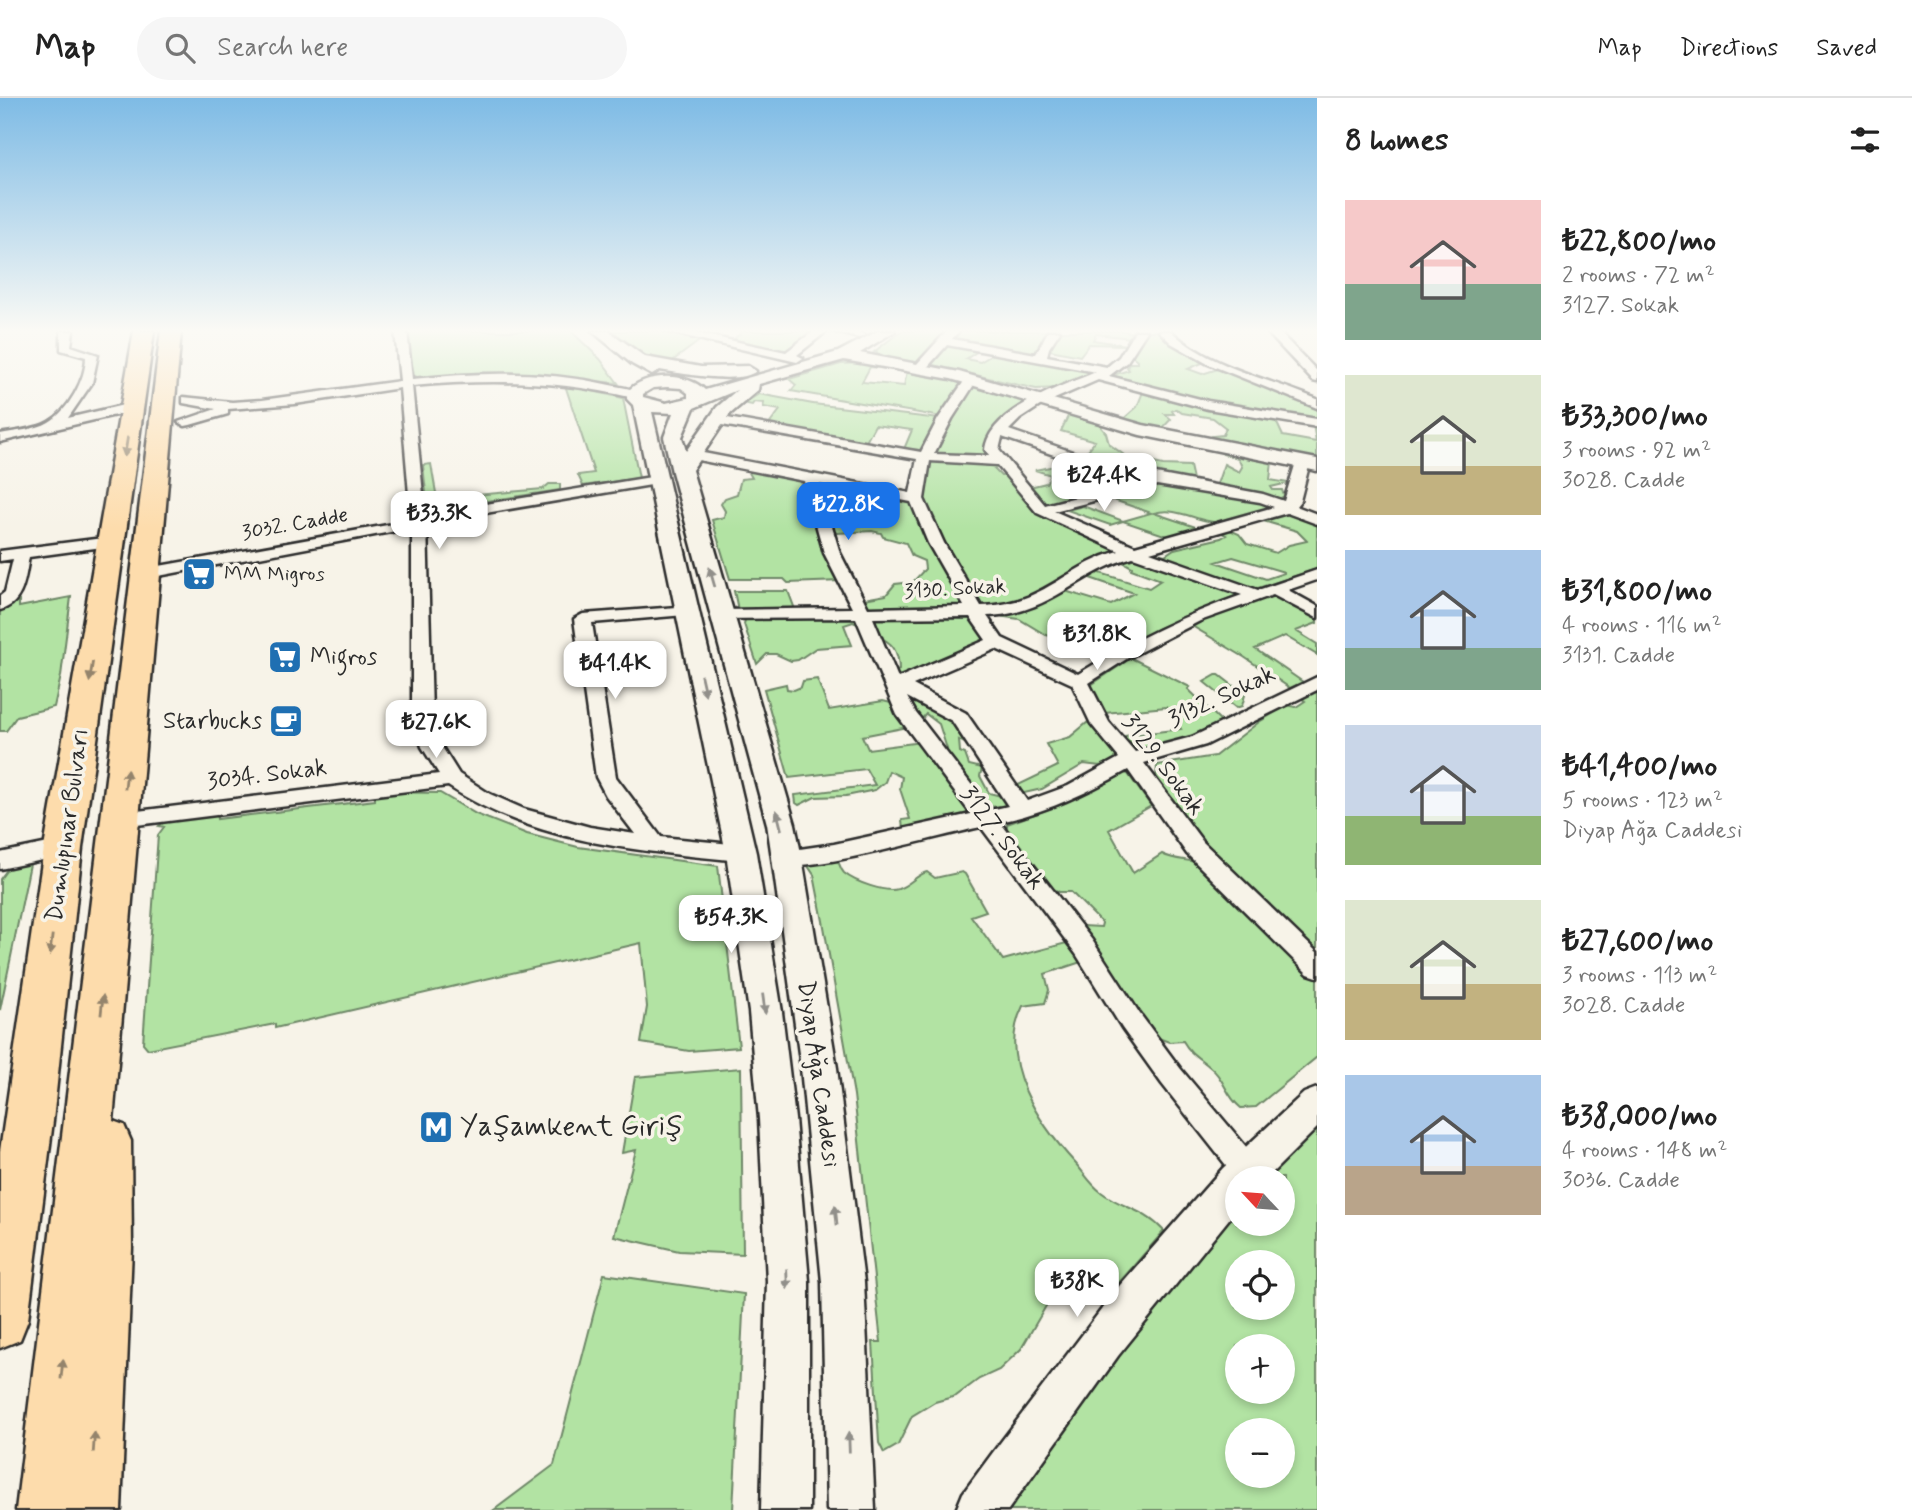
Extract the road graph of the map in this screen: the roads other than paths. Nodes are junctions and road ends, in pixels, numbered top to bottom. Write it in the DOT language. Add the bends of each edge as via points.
graph roads {
  1 [pos="77,397"];
  2 [pos="134,397"];
  3 [pos="149,397"];
  4 [pos="187,397"];
  5 [pos="305,397"];
  6 [pos="409,397"];
  7 [pos="638,397"];
  8 [pos="641,397"];
  9 [pos="680,397"];
  10 [pos="685,397"];
  11 [pos="736,397"];
  12 [pos="960,397"];
  13 [pos="1026,397"];
  14 [pos="1049,397"];
  15 [pos="1181,397"];
  16 [pos="1300,397"];
  17 [pos="1039,401"];
  18 [pos="252,404"];
  19 [pos="1317,404"];
  20 [pos="132,407"];
  21 [pos="186,411"];
  22 [pos="716,420"];
  23 [pos="1317,423"];
  24 [pos="53,426"];
  25 [pos="1000,432"];
  26 [pos="0,438"];
  27 [pos="925,457"];
  28 [pos="1000,461"];
  29 [pos="1310,463"];
  30 [pos="677,469"];
  31 [pos="810,478"];
  32 [pos="1157,481"];
  33 [pos="917,499"];
  34 [pos="1288,507"];
  35 [pos="1042,510"];
  36 [pos="1317,519"];
  37 [pos="418,522"];
  38 [pos="149,526"];
  39 [pos="111,542"];
  40 [pos="1135,552"];
  41 [pos="22,554"];
  42 [pos="0,556"];
  43 [pos="148,573"];
  44 [pos="1317,575"];
  45 [pos="1266,592"];
  46 [pos="0,605"];
  47 [pos="685,610"];
  48 [pos="975,611"];
  49 [pos="1317,613"];
  50 [pos="863,614"];
  51 [pos="723,615"];
  52 [pos="996,642"];
  53 [pos="1079,681"];
  54 [pos="1317,683"];
  55 [pos="895,686"];
  56 [pos="1131,760"];
  57 [pos="452,779"];
  58 [pos="1022,810"];
  59 [pos="988,818"];
  60 [pos="121,820"];
  61 [pos="653,843"];
  62 [pos="63,848"];
  63 [pos="741,853"];
  64 [pos="787,858"];
  65 [pos="0,861"];
  66 [pos="1317,967"];
  67 [pos="94,1073"];
  68 [pos="1317,1104"];
  69 [pos="29,1121"];
  70 [pos="0,1164"];
  71 [pos="1235,1166"];
  72 [pos="1252,1166"];
  73 [pos="1225,1195"];
  74 [pos="0,1320"];
  75 [pos="47,1510"];
  76 [pos="90,1510"];
  77 [pos="785,1510"];
  78 [pos="852,1510"];
  79 [pos="980,1510"];
  1 -- 24 [label="street"];
  2 -- 20 [label="highway, Dumlupınar Bulvarı"];
  3 -- 38 [label="highway, Dumlupınar Bulvarı"];
  4 -- 21 [label="highway"];
  5 -- 18 [label="street"];
  6 -- 37 [label="street"];
  7 -- 30 [label="main road, Diyap Ağa Caddesi"];
  8 -- 9 [label="main road" via="663,408"];
  10 -- 30 [label="main road, Diyap Ağa Caddesi" via="673,437"];
  11 -- 22 [label="main road"];
  12 -- 27 [label="street"];
  13 -- 17 [label="main road"];
  14 -- 17 [label="street"];
  15 -- 23 [label="street"];
  16 -- 19 [label="street"];
  17 -- 25 [label="street" via="1014,416"];
  17 -- 29 [label="main road" via="1140,430"];
  18 -- 21 [label="street"];
  18 -- 21 [label="street"];
  20 -- 24 [label="street"];
  20 -- 39 [label="highway, Dumlupınar Bulvarı, one-way"];
  21 -- 38 [label="highway" via="169,507"];
  22 -- 27 [label="street"];
  22 -- 30 [label="main road"];
  24 -- 26 [label="street"];
  25 -- 28 [label="street" via="991,446"];
  25 -- 32 [label="street"];
  27 -- 28 [label="street"];
  27 -- 33 [label="street"];
  28 -- 35 [label="street"];
  29 -- 34 [label="street"];
  30 -- 31 [label="street"];
  30 -- 37 [label="street, 3032. Cadde"];
  30 -- 47 [label="main road, Diyap Ağa Caddesi"];
  51 -- 30 [label="main road, Diyap Ağa Caddesi, one-way"];
  31 -- 33 [label="street"];
  31 -- 50 [label="street, 3127. Sokak" via="832,553"];
  32 -- 34 [label="street" via="1263,498"];
  32 -- 35 [label="street"];
  33 -- 48 [label="street"];
  34 -- 36 [label="street"];
  34 -- 40 [label="street, 3130. Sokak"];
  35 -- 40 [label="street"];
  37 -- 43 [label="street, 3032. Cadde"];
  37 -- 57 [label="street" via="422,715 432,747"];
  38 -- 43 [label="highway, Dumlupınar Bulvarı"];
  39 -- 41 [label="street"];
  39 -- 62 [label="highway, Dumlupınar Bulvarı, one-way"];
  40 -- 45 [label="street"];
  40 -- 48 [label="street, 3130. Sokak" via="1101,563 1042,599 1006,611"];
  41 -- 42 [label="street"];
  41 -- 46 [label="street" via="13,594"];
  60 -- 43 [label="highway, Dumlupınar Bulvarı, one-way"];
  44 -- 45 [label="street"];
  45 -- 49 [label="street"];
  45 -- 53 [label="street" via="1194,617"];
  47 -- 61 [label="street" via="583,618 606,777"];
  47 -- 63 [label="main road, Diyap Ağa Caddesi, one-way"];
  48 -- 50 [label="street, 3130. Sokak"];
  48 -- 52 [label="street"];
  50 -- 51 [label="street, 3130. Sokak"];
  50 -- 55 [label="street, 3127. Sokak"];
  64 -- 51 [label="main road, Diyap Ağa Caddesi, one-way"];
  52 -- 53 [label="street"];
  52 -- 55 [label="street"];
  53 -- 56 [label="street, 3129. Sokak" via="1101,724"];
  54 -- 56 [label="street, 3132. Sokak" via="1199,741"];
  55 -- 58 [label="street" via="937,703 958,718"];
  55 -- 59 [label="street, 3127. Sokak" via="912,722"];
  56 -- 58 [label="street, 3132. Sokak" via="1075,791"];
  56 -- 66 [label="street, 3129. Sokak" via="1195,848"];
  57 -- 60 [label="street, 3034. Sokak"];
  57 -- 61 [label="street" via="474,796 513,812 575,830"];
  58 -- 59 [label="street, 3132. Sokak"];
  59 -- 64 [label="street, 3132. Sokak"];
  59 -- 71 [label="street, 3127. Sokak" via="1084,947"];
  67 -- 60 [label="highway, Dumlupınar Bulvarı, one-way"];
  61 -- 63 [label="street"];
  62 -- 65 [label="street"];
  62 -- 69 [label="highway, Dumlupınar Bulvarı, one-way"];
  63 -- 77 [label="main road, Diyap Ağa Caddesi, one-way" via="776,1090 788,1284"];
  78 -- 64 [label="main road, Diyap Ağa Caddesi, one-way" via="843,1282 819,1068"];
  75 -- 67 [label="highway, Dumlupınar Bulvarı, one-way"];
  76 -- 67 [label="highway, one-way" via="108,1205 106,1099"];
  68 -- 72 [label="main road"];
  69 -- 70 [label="highway"];
  69 -- 74 [label="highway, Dumlupınar Bulvarı"];
  73 -- 79 [label="main road" via="1105,1335"];
}
